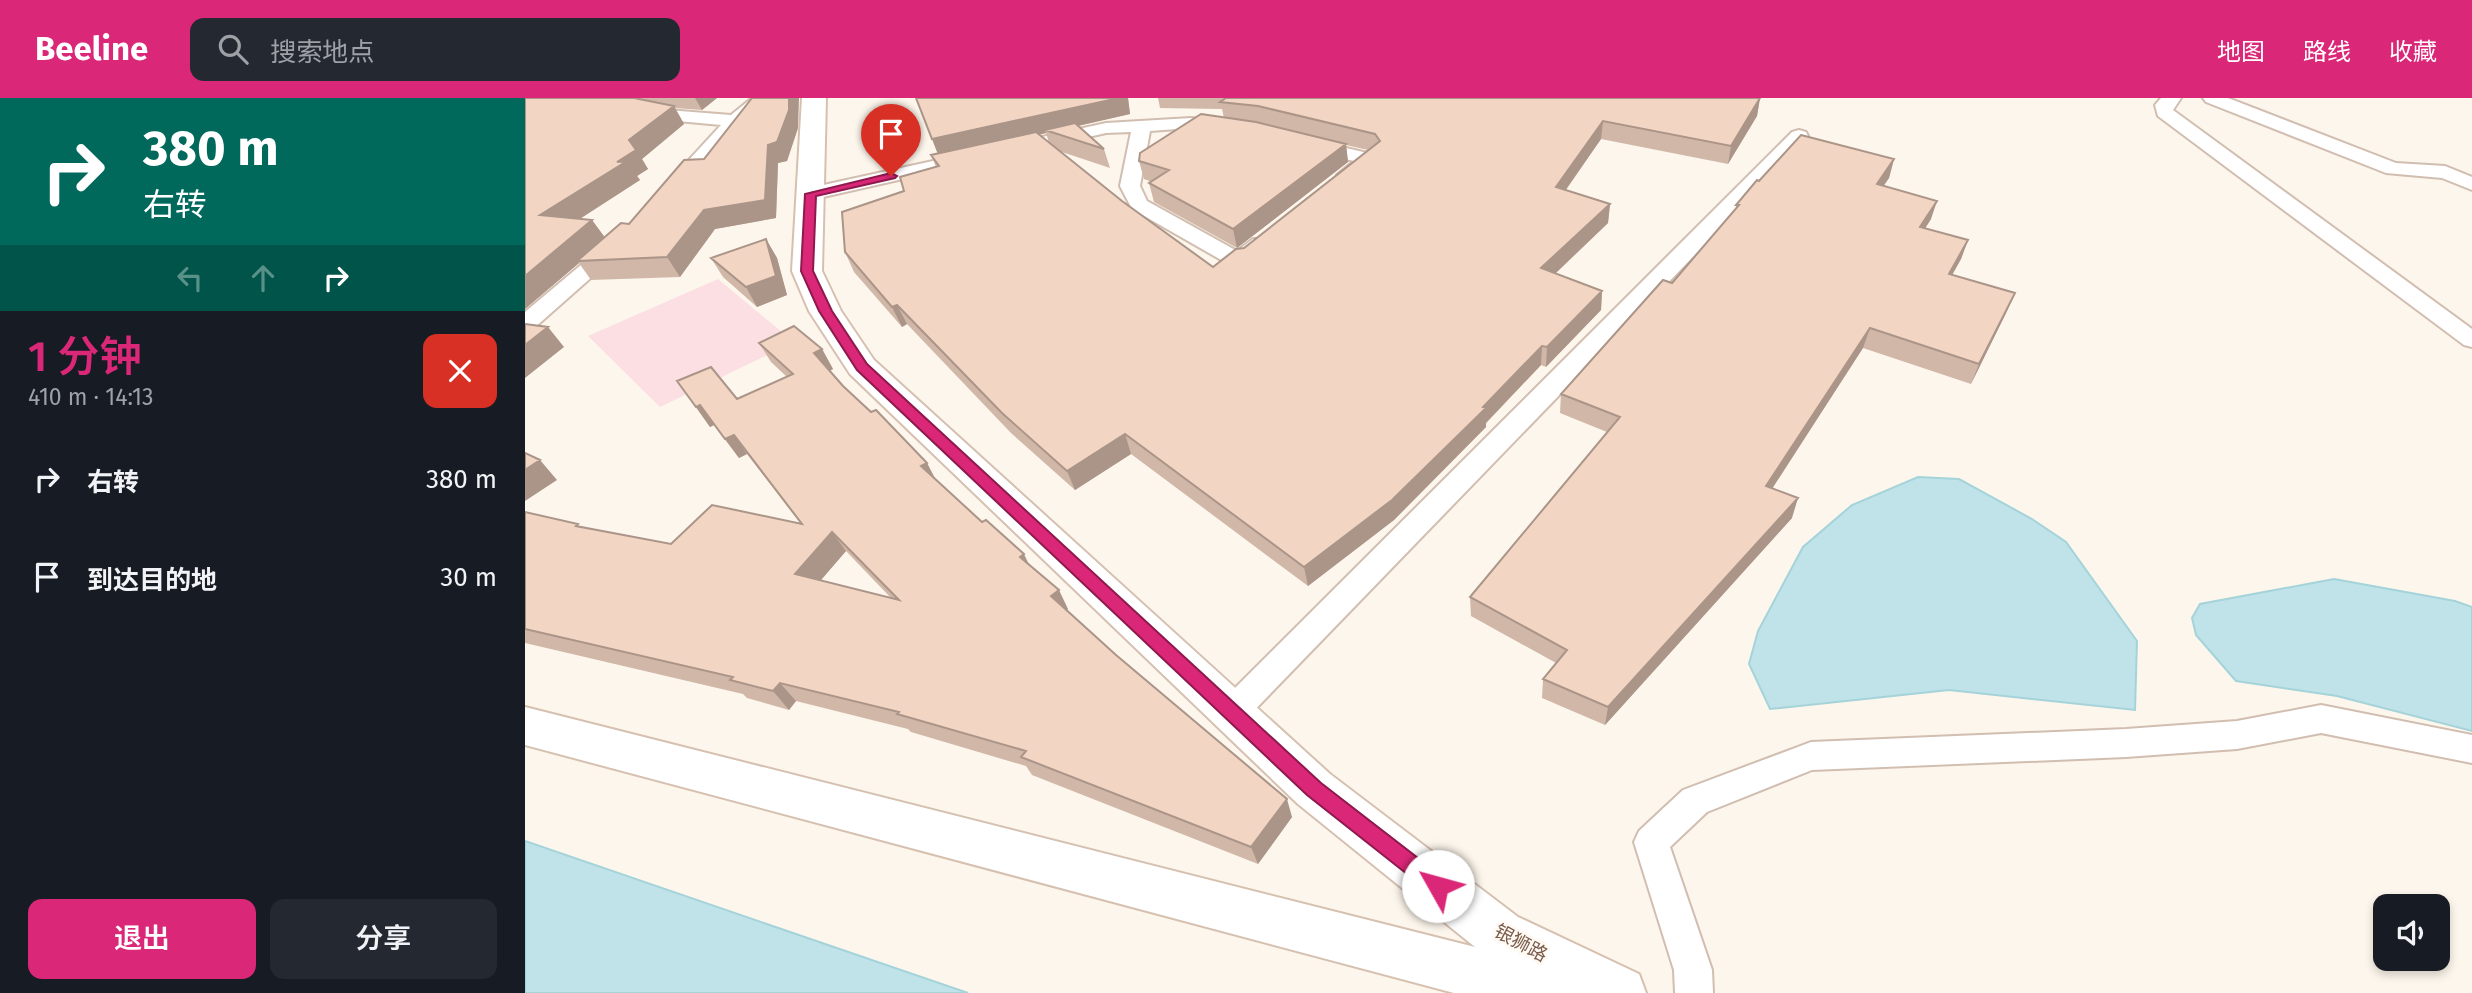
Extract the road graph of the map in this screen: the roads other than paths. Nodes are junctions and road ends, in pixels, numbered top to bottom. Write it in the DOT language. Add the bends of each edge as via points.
graph roads {
  1 [pos="592,98"];
  2 [pos="763,98"];
  3 [pos="814,98"];
  4 [pos="2172,98"];
  5 [pos="2212,98"];
  6 [pos="735,121"];
  7 [pos="1142,124"];
  8 [pos="1247,132"];
  9 [pos="1799,136"];
  10 [pos="1288,141"];
  11 [pos="2445,172"];
  12 [pos="2472,173"];
  13 [pos="1336,184"];
  14 [pos="2472,184"];
  15 [pos="810,194"];
  16 [pos="657,205"];
  17 [pos="628,234"];
  18 [pos="1271,235"];
  19 [pos="525,324"];
  20 [pos="2472,340"];
  21 [pos="1232,712"];
  22 [pos="525,726"];
  23 [pos="2472,749"];
  24 [pos="1553,993"];
  25 [pos="1620,993"];
  26 [pos="1694,993"];
  1 -- 6 [label="street" via="667,116"];
  2 -- 6 [label="street"];
  3 -- 15 [label="main road, 银狮路"];
  4 -- 20 [label="street" via="2164,104 2164,112"];
  5 -- 11 [label="street" via="2393,169"];
  6 -- 16 [label="street"];
  7 -- 8 [label="street" via="1191,123"];
  7 -- 15 [label="street" via="1106,128"];
  7 -- 18 [label="street" via="1130,186 1139,205 1238,260"];
  9 -- 21 [label="street"];
  10 -- 13 [label="street" via="1369,159"];
  11 -- 12 [label="street"];
  11 -- 14 [label="street"];
  15 -- 21 [label="main road, 银狮路" via="807,271 825,311 862,367"];
  17 -- 19 [label="street"];
  21 -- 25 [label="main road, 银狮路" via="1314,789 1500,935"];
  22 -- 24 [label="main road"];
  23 -- 26 [label="street" via="2321,719 2237,735 1811,756 1695,801 1651,842 1693,970"];
}
